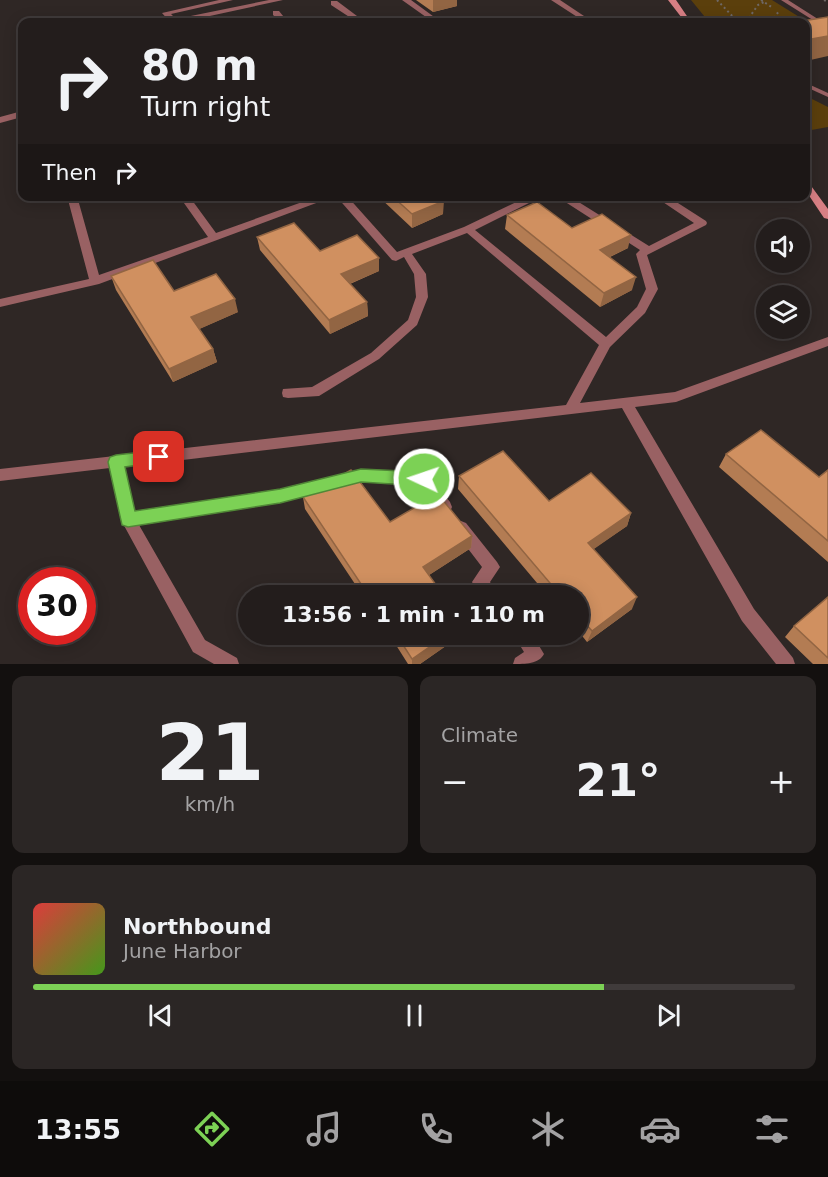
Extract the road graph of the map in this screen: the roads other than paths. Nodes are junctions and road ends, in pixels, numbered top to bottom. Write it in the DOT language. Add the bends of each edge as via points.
graph roads {
  1 [pos="229,0"];
  2 [pos="279,0"];
  3 [pos="406,0"];
  4 [pos="555,0"];
  5 [pos="672,0"];
  6 [pos="784,0"];
  7 [pos="334,3"];
  8 [pos="276,13"];
  9 [pos="170,18"];
  10 [pos="192,18"];
  11 [pos="281,18"];
  12 [pos="355,18"];
  13 [pos="431,18"];
  14 [pos="583,18"];
  15 [pos="685,18"];
  16 [pos="828,19"];
  17 [pos="818,21"];
  18 [pos="810,23"];
  19 [pos="810,87"];
  20 [pos="828,95"];
  21 [pos="18,115"];
  22 [pos="0,120"];
  23 [pos="810,191"];
  24 [pos="73,201"];
  25 [pos="188,201"];
  26 [pos="316,201"];
  27 [pos="346,201"];
  28 [pos="527,201"];
  29 [pos="569,201"];
  30 [pos="667,201"];
  31 [pos="828,216"];
  32 [pos="468,229"];
  33 [pos="214,238"];
  34 [pos="648,250"];
  35 [pos="406,252"];
  36 [pos="95,282"];
  37 [pos="0,303"];
  38 [pos="828,340"];
  39 [pos="606,344"];
  40 [pos="288,393"];
  41 [pos="626,403"];
  42 [pos="570,409"];
  43 [pos="116,462"];
  44 [pos="0,475"];
  45 [pos="128,520"];
  46 [pos="482,585"];
  47 [pos="529,645"];
  48 [pos="231,664"];
  49 [pos="520,664"];
  50 [pos="787,664"];
  1 -- 9 [label="street" via="166,13"];
  2 -- 10 [label="street"];
  3 -- 13 [label="street"];
  4 -- 14 [label="street"];
  5 -- 15 [label="street"];
  6 -- 17 [label="lane"];
  7 -- 12 [label="street"];
  8 -- 11 [label="street"];
  16 -- 17 [label="lane"];
  17 -- 18 [label="lane"];
  19 -- 20 [label="lane"];
  21 -- 22 [label="street"];
  23 -- 31 [label="street"];
  24 -- 36 [label="street"];
  25 -- 33 [label="street"];
  26 -- 33 [label="street"];
  27 -- 35 [label="street" via="396,257"];
  28 -- 32 [label="street"];
  29 -- 34 [label="street"];
  30 -- 34 [label="street" via="702,223"];
  32 -- 35 [label="street"];
  32 -- 39 [label="street"];
  33 -- 36 [label="street"];
  34 -- 39 [label="street" via="641,254 652,289 641,310"];
  35 -- 40 [label="street" via="420,274 422,297 413,322 375,356 314,392"];
  36 -- 37 [label="street"];
  38 -- 41 [label="street" via="675,397"];
  39 -- 42 [label="street"];
  41 -- 42 [label="street"];
  41 -- 50 [label="street" via="748,615"];
  42 -- 43 [label="street"];
  43 -- 44 [label="street"];
  43 -- 45 [label="street"];
  45 -- 46 [label="street" via="280,496 361,476 424,479 492,567 480,582"];
  45 -- 48 [label="street" via="199,646"];
  47 -- 49 [label="street" via="536,654"];
}
